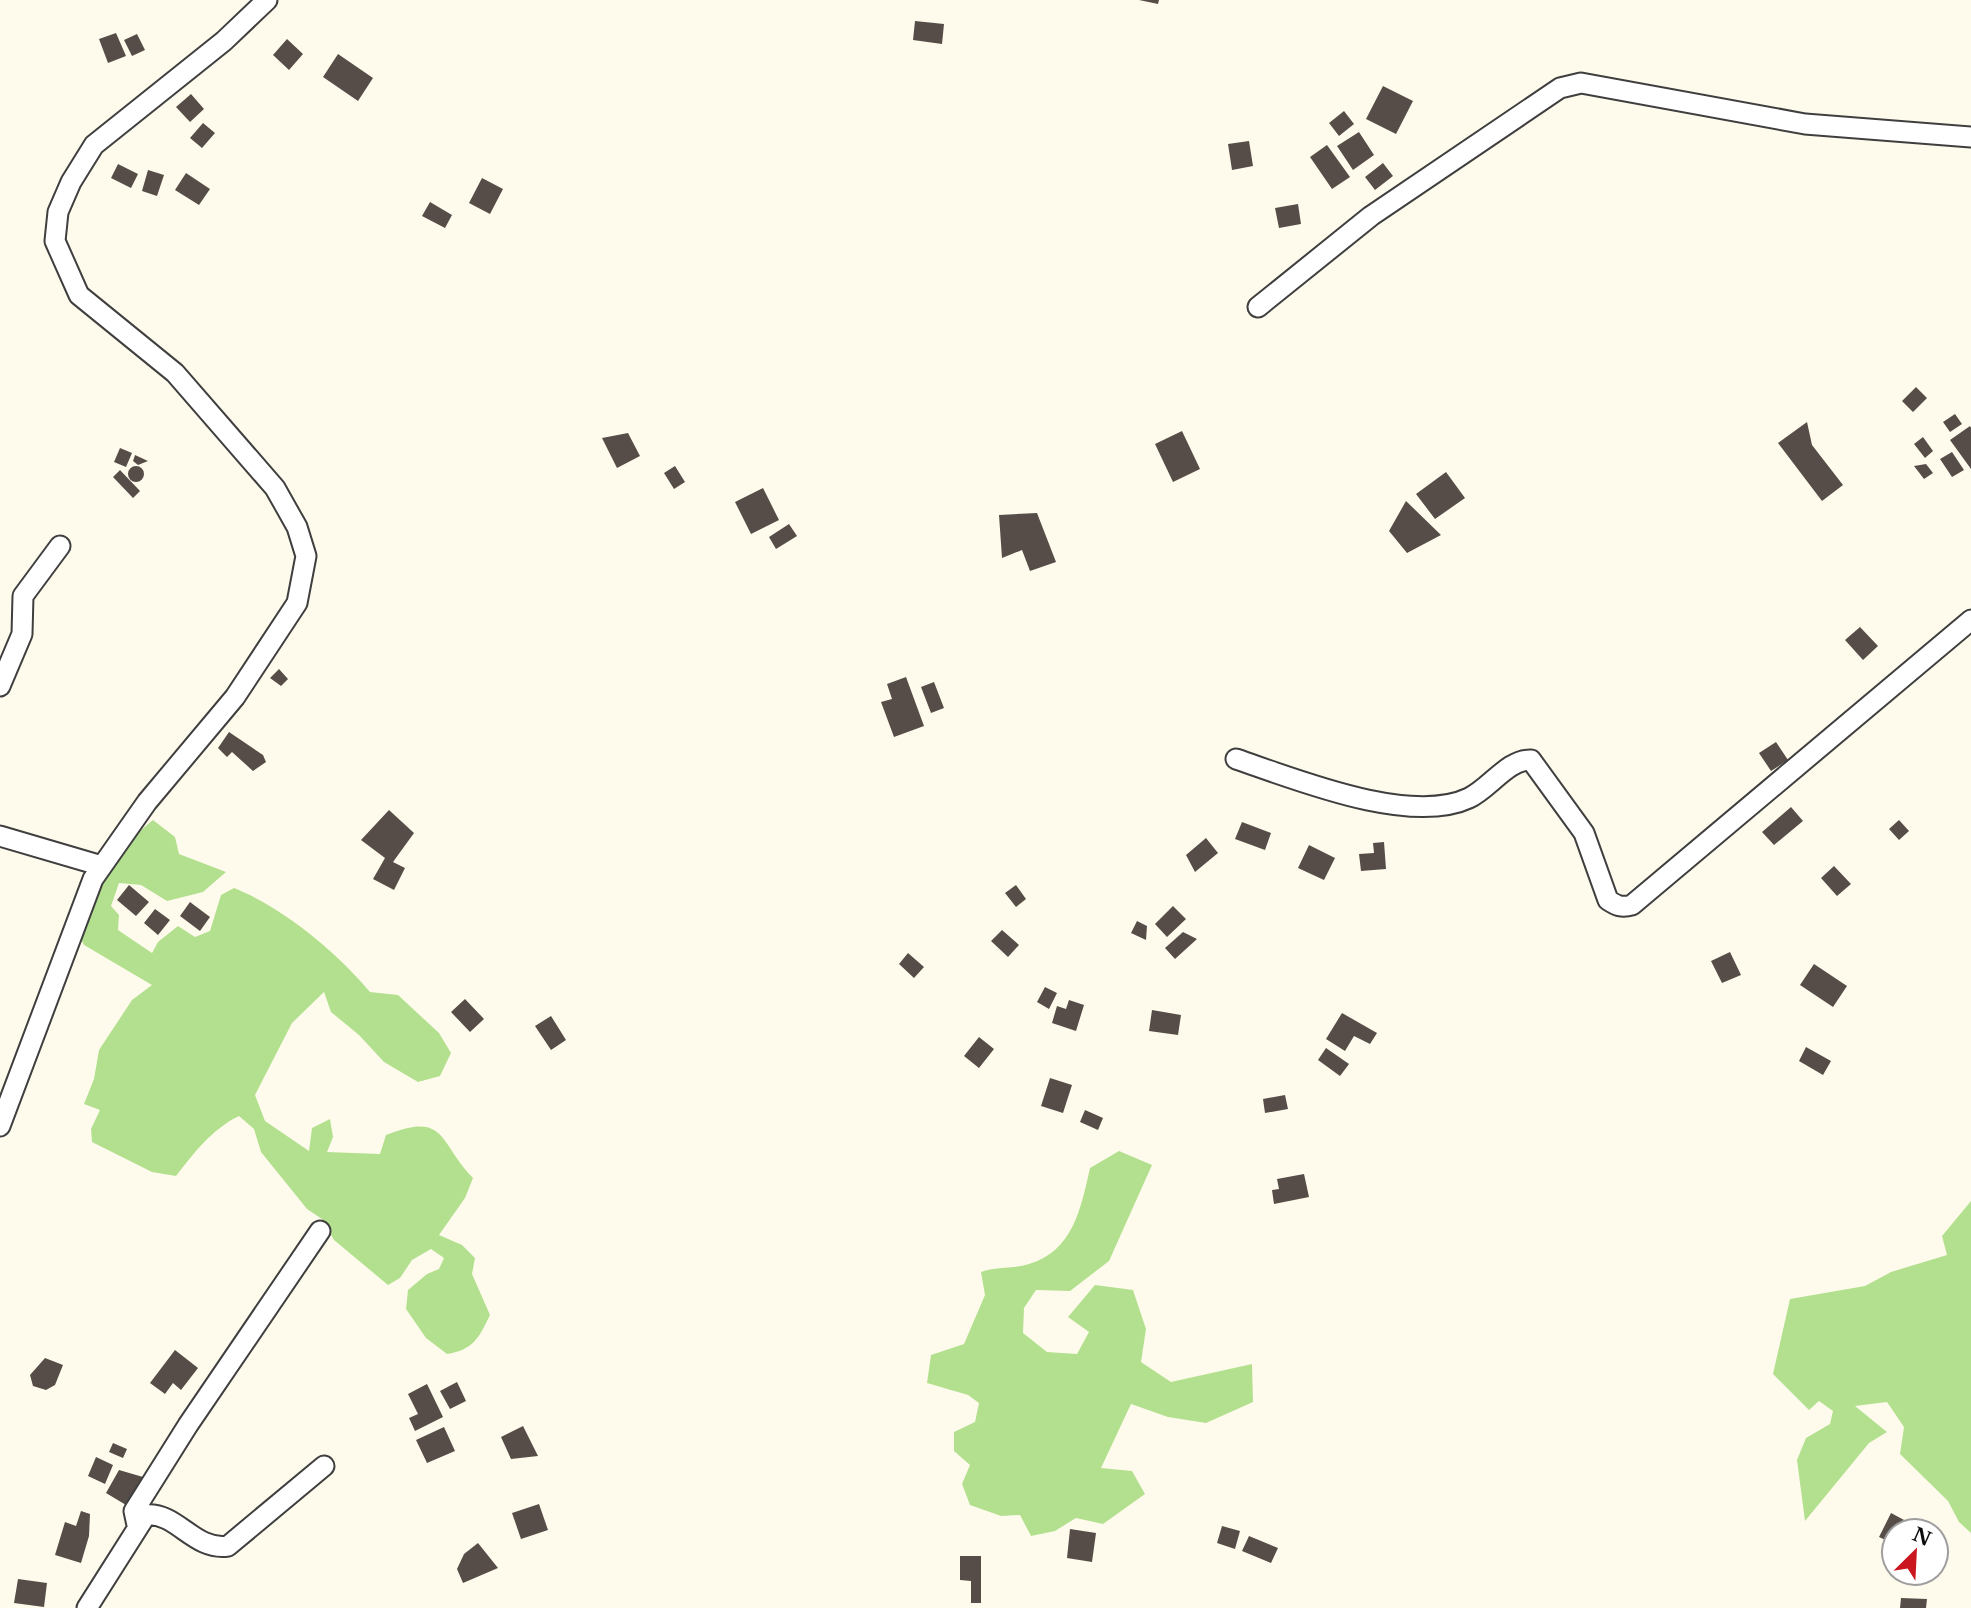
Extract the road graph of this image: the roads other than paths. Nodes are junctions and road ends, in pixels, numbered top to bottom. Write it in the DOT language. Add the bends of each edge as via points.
graph roads {
  1 [pos="267,0"];
  2 [pos="1971,137"];
  3 [pos="1258,307"];
  4 [pos="60,547"];
  5 [pos="1971,620"];
  6 [pos="0,686"];
  7 [pos="1236,759"];
  8 [pos="0,836"];
  9 [pos="102,866"];
  10 [pos="0,1126"];
  11 [pos="320,1231"];
  12 [pos="324,1466"];
  13 [pos="138,1525"];
  14 [pos="87,1608"];
  1 -- 9 [label="street" via="224,41 94,145 58,212 55,241 79,295 152,352 207,408 275,488 297,527 306,556 297,603 235,698 146,802"];
  2 -- 3 [label="street" via="1805,124 1581,83 1560,89 1371,216"];
  4 -- 6 [label="street" via="23,596 22,634"];
  5 -- 7 [label="street" via="1626,907 1608,900 1584,833 1531,760 1519,760 1468,798 1439,806 1410,806 1336,793"];
  8 -- 9 [label="street"];
  9 -- 10 [label="street" via="93,879"];
  11 -- 13 [label="street" via="135,1511"];
  12 -- 13 [label="street" via="228,1546 203,1544 155,1514 146,1515"];
  13 -- 14 [label="street"];
}
